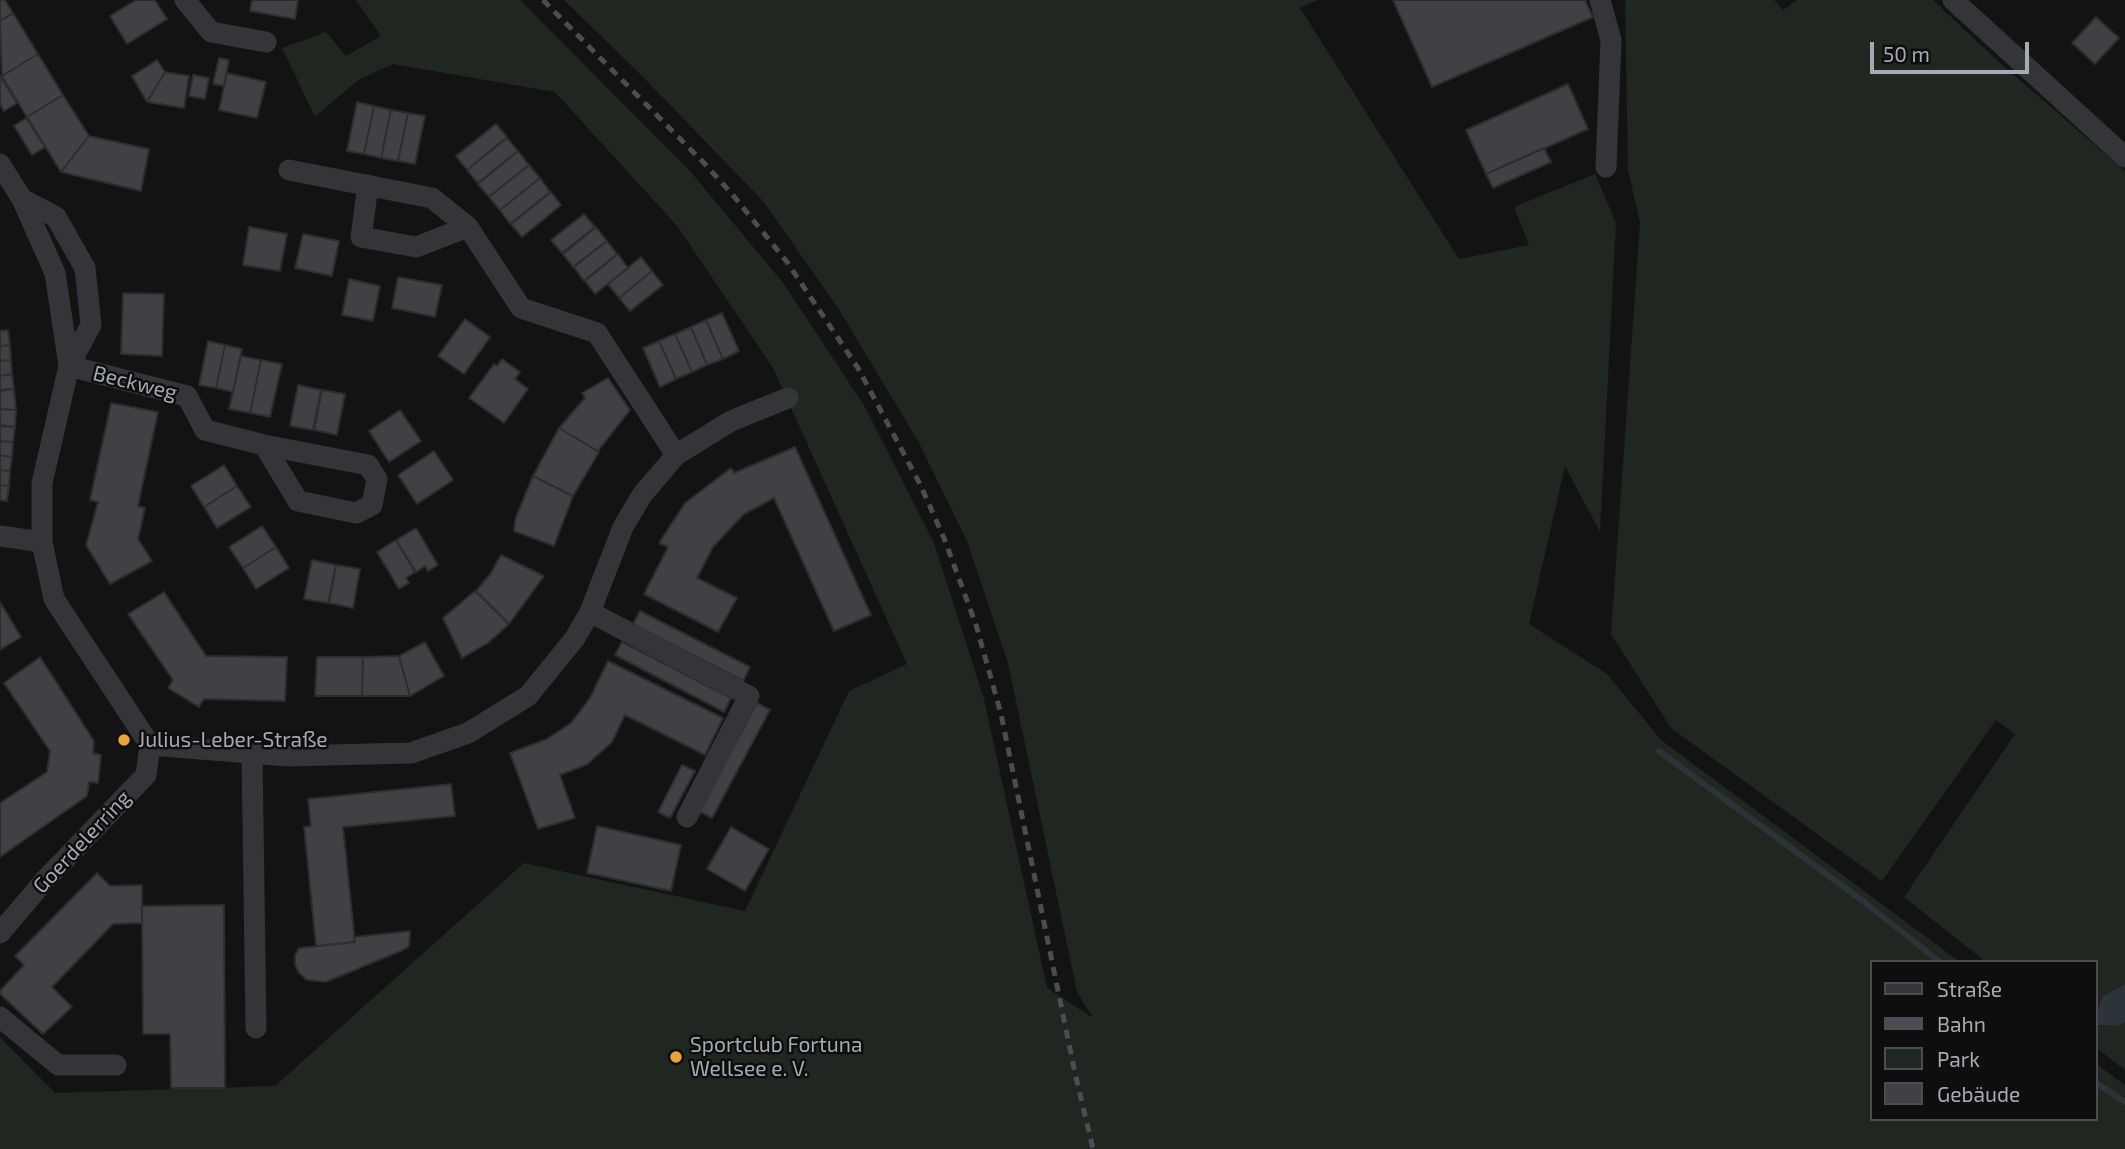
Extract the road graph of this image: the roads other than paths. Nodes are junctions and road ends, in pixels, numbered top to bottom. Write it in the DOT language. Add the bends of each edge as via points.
graph roads {
  1 [pos="185,0"];
  2 [pos="1600,0"];
  3 [pos="1954,0"];
  4 [pos="266,43"];
  5 [pos="2125,157"];
  6 [pos="0,164"];
  7 [pos="1606,167"];
  8 [pos="289,170"];
  9 [pos="368,185"];
  10 [pos="22,200"];
  11 [pos="468,227"];
  12 [pos="69,366"];
  13 [pos="788,398"];
  14 [pos="264,445"];
  15 [pos="676,455"];
  16 [pos="0,536"];
  17 [pos="42,542"];
  18 [pos="590,612"];
  19 [pos="150,746"];
  20 [pos="252,754"];
  21 [pos="687,817"];
  22 [pos="0,933"];
  23 [pos="0,1017"];
  24 [pos="256,1028"];
  25 [pos="116,1065"];
  1 -- 4 [label="street" via="211,32"];
  2 -- 7 [label="street" via="1611,40"];
  3 -- 5 [label="street"];
  6 -- 10 [label="street"];
  8 -- 9 [label="street"];
  9 -- 11 [label="street" via="432,198"];
  9 -- 11 [label="street" via="361,237 416,247"];
  10 -- 12 [label="street" via="55,274"];
  10 -- 12 [label="street" via="56,217 85,268 91,325"];
  11 -- 15 [label="street" via="521,308 597,332"];
  12 -- 14 [label="street, Beckweg" via="187,396 205,430"];
  12 -- 17 [label="street" via="42,483"];
  13 -- 15 [label="street" via="731,421"];
  14 -- 14 [label="street, Beckweg" via="368,465 377,480 372,505 356,513 298,501"];
  15 -- 18 [label="street" via="642,495 623,527"];
  16 -- 17 [label="street"];
  17 -- 19 [label="street" via="54,599"];
  18 -- 20 [label="street" via="528,696 468,733 411,753"];
  18 -- 21 [label="street" via="749,696"];
  19 -- 20 [label="street"];
  19 -- 22 [label="street, Goerdelerring" via="146,775"];
  20 -- 24 [label="street"];
  23 -- 25 [label="street" via="58,1065"];
}
